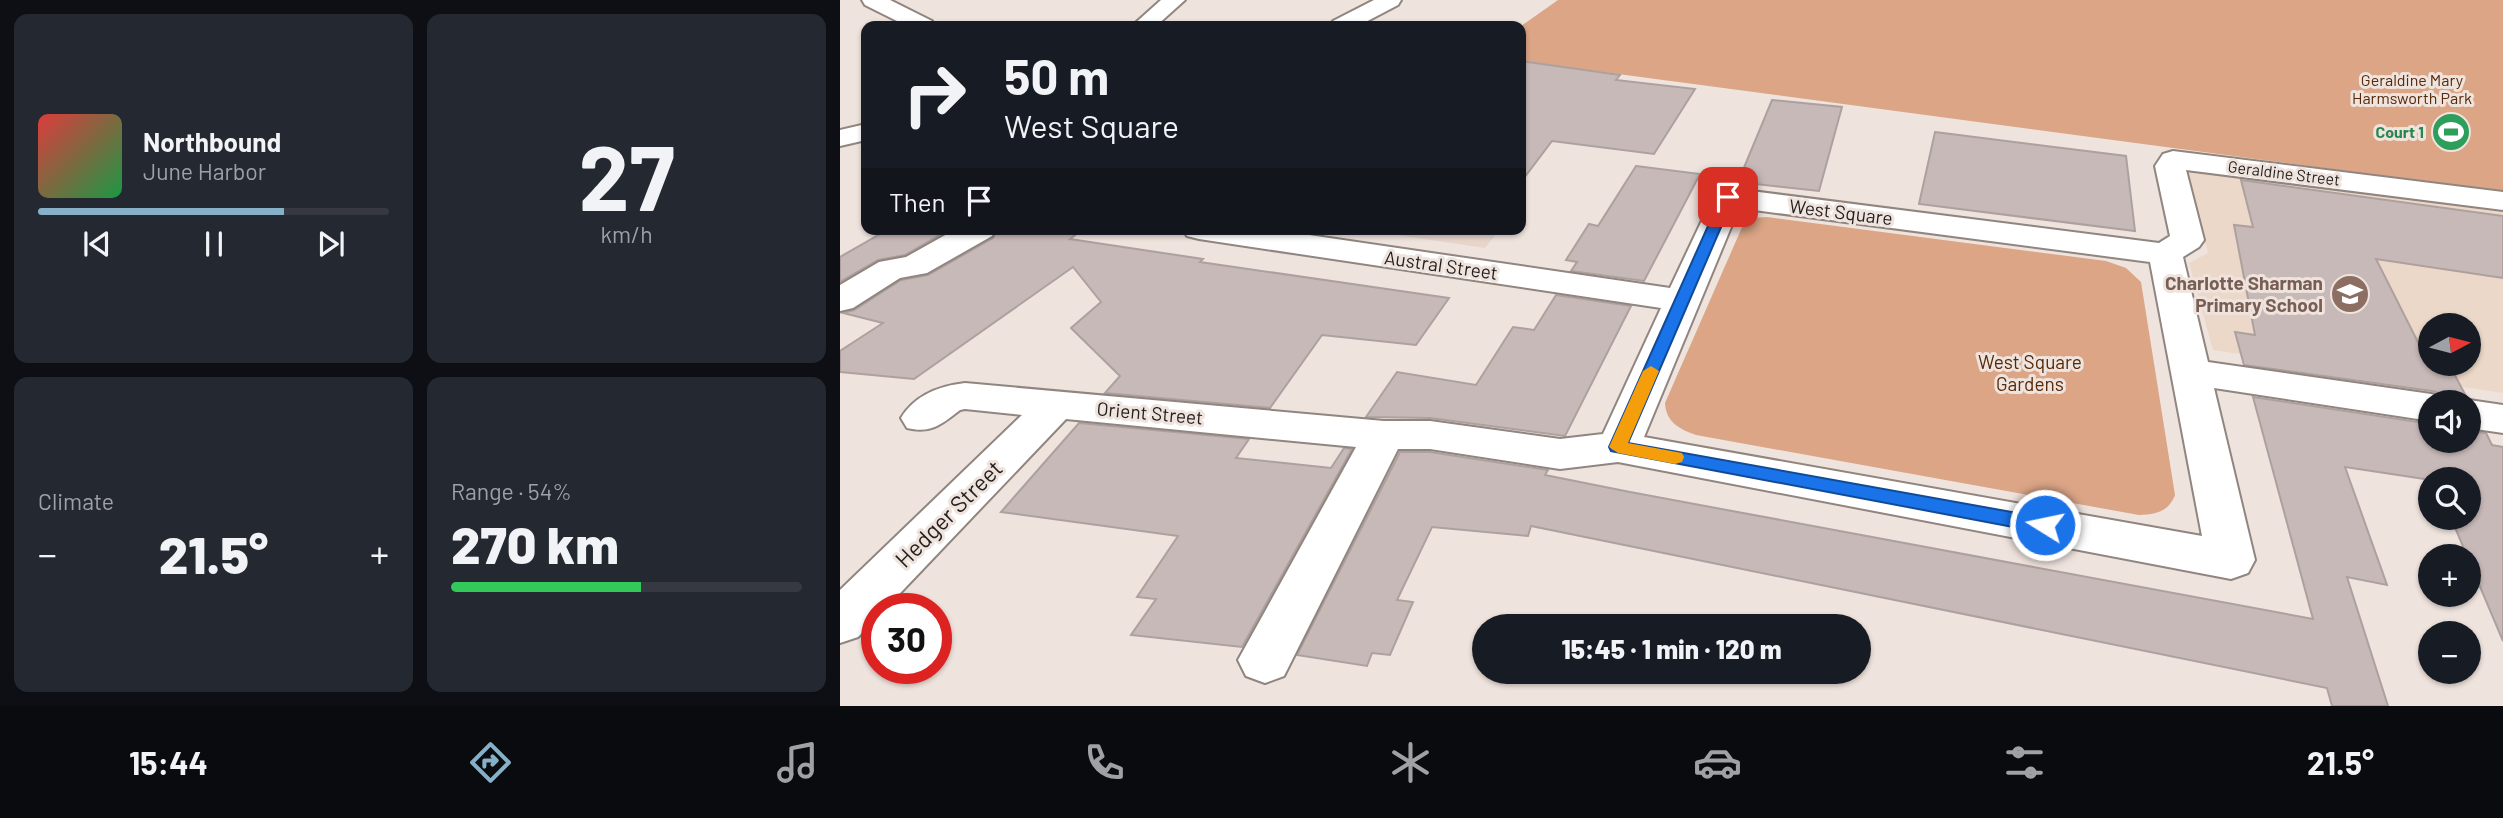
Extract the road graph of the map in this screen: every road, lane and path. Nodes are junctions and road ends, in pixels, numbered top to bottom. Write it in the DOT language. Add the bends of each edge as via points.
graph roads {
  1 [pos="873,0"];
  2 [pos="1174,0"];
  3 [pos="1390,0"];
  4 [pos="914,21"];
  5 [pos="1149,21"];
  6 [pos="1350,21"];
  7 [pos="2503,201"];
  8 [pos="970,235"];
  9 [pos="1240,235"];
  10 [pos="2165,254"];
  11 [pos="915,267"];
  12 [pos="840,300"];
  13 [pos="1682,300"];
  14 [pos="840,313"];
  15 [pos="2191,372"];
  16 [pos="1057,404"];
  17 [pos="2418,406"];
  18 [pos="2481,416"];
  19 [pos="922,418"];
  20 [pos="2503,419"];
  21 [pos="1384,435"];
  22 [pos="1618,447"];
  23 [pos="840,622"];
  24 [pos="1265,660"];
  1 -- 4 [label="street"];
  2 -- 5 [label="street"];
  3 -- 6 [label="street"];
  7 -- 10 [label="street, Geraldine Street" via="2174,160 2170,166 2187,240"];
  8 -- 11 [label="street"];
  9 -- 13 [label="street, Austral Street"];
  10 -- 13 [label="street, West Square" via="1728,197"];
  10 -- 15 [label="street"];
  11 -- 12 [label="street" via="891,269"];
  11 -- 14 [label="street" via="913,279 867,307"];
  13 -- 22 [label="street, West Square"];
  15 -- 17 [label="street"];
  15 -- 22 [label="street" via="2231,560"];
  16 -- 19 [label="street, Orient Street" via="956,397"];
  16 -- 21 [label="street, Orient Street"];
  16 -- 23 [label="street, Hedger Street"];
  18 -- 20 [label="street"];
  21 -- 22 [label="street, Orient Street" via="1430,435 1560,454"];
  21 -- 24 [label="street"];
}
